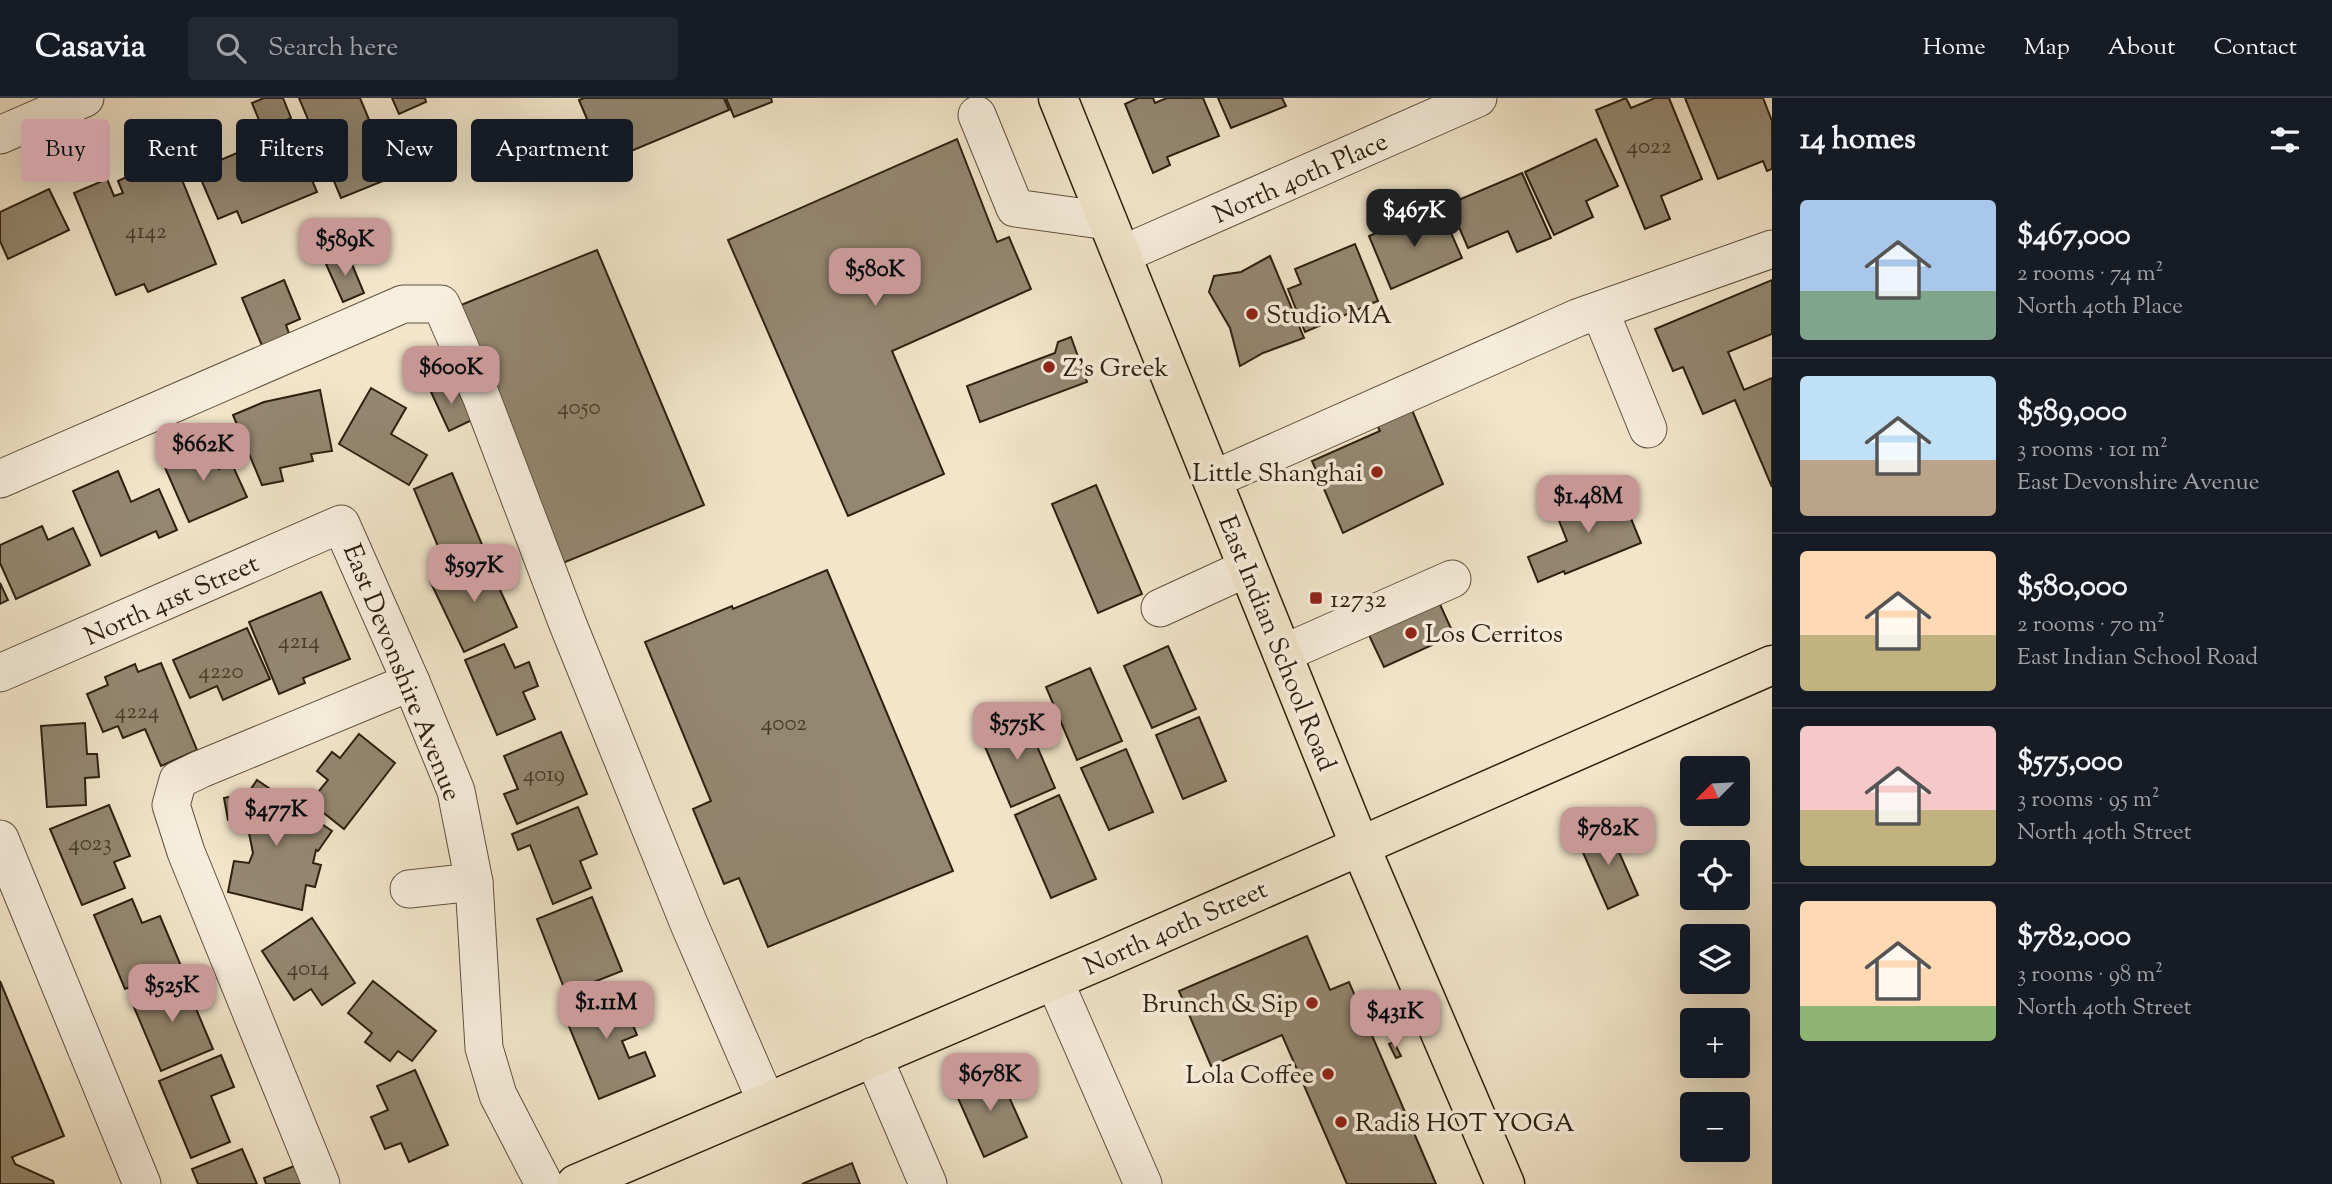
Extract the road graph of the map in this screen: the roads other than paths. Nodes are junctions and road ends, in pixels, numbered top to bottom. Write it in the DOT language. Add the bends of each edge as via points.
graph roads {
  1 [pos="85,98"];
  2 [pos="1058,98"];
  3 [pos="1478,98"];
  4 [pos="977,115"];
  5 [pos="0,135"];
  6 [pos="1114,238"];
  7 [pos="1772,249"];
  8 [pos="1600,310"];
  9 [pos="1648,429"];
  10 [pos="0,479"];
  11 [pos="1212,480"];
  12 [pos="341,524"];
  13 [pos="1247,568"];
  14 [pos="1452,579"];
  15 [pos="1160,608"];
  16 [pos="1282,654"];
  17 [pos="1772,665"];
  18 [pos="0,673"];
  19 [pos="411,682"];
  20 [pos="0,838"];
  21 [pos="1360,846"];
  22 [pos="474,882"];
  23 [pos="408,889"];
  24 [pos="1054,980"];
  25 [pos="873,1056"];
  26 [pos="766,1101"];
  27 [pos="142,1184"];
  28 [pos="321,1184"];
  29 [pos="544,1184"];
  30 [pos="576,1184"];
  31 [pos="928,1184"];
  32 [pos="1143,1184"];
  33 [pos="1505,1184"];
  1 -- 5 [label="street"];
  2 -- 6 [label="main road, East Indian School Road"];
  3 -- 6 [label="street, North 40th Place"];
  4 -- 6 [label="street" via="1015,208"];
  6 -- 11 [label="main road, East Indian School Road"];
  7 -- 8 [label="street"];
  8 -- 9 [label="street"];
  8 -- 11 [label="street"];
  10 -- 26 [label="street" via="403,304 441,304 694,936"];
  11 -- 13 [label="main road, East Indian School Road"];
  12 -- 18 [label="street, North 41st Street"];
  12 -- 19 [label="street, East Devonshire Avenue"];
  13 -- 15 [label="street"];
  13 -- 16 [label="main road, East Indian School Road"];
  14 -- 16 [label="street"];
  16 -- 21 [label="main road, East Indian School Road"];
  17 -- 21 [label="main road, North 40th Street"];
  19 -- 22 [label="street, East Devonshire Avenue" via="456,791"];
  19 -- 28 [label="street" via="178,780 171,805"];
  20 -- 27 [label="street"];
  21 -- 24 [label="main road, North 40th Street"];
  21 -- 33 [label="main road, East Indian School Road"];
  22 -- 23 [label="street"];
  22 -- 29 [label="street, East Devonshire Avenue" via="484,1048 498,1095"];
  24 -- 25 [label="main road, North 40th Street"];
  24 -- 32 [label="street"];
  25 -- 26 [label="main road, North 40th Street"];
  25 -- 31 [label="street"];
  26 -- 30 [label="main road, North 40th Street"];
}
